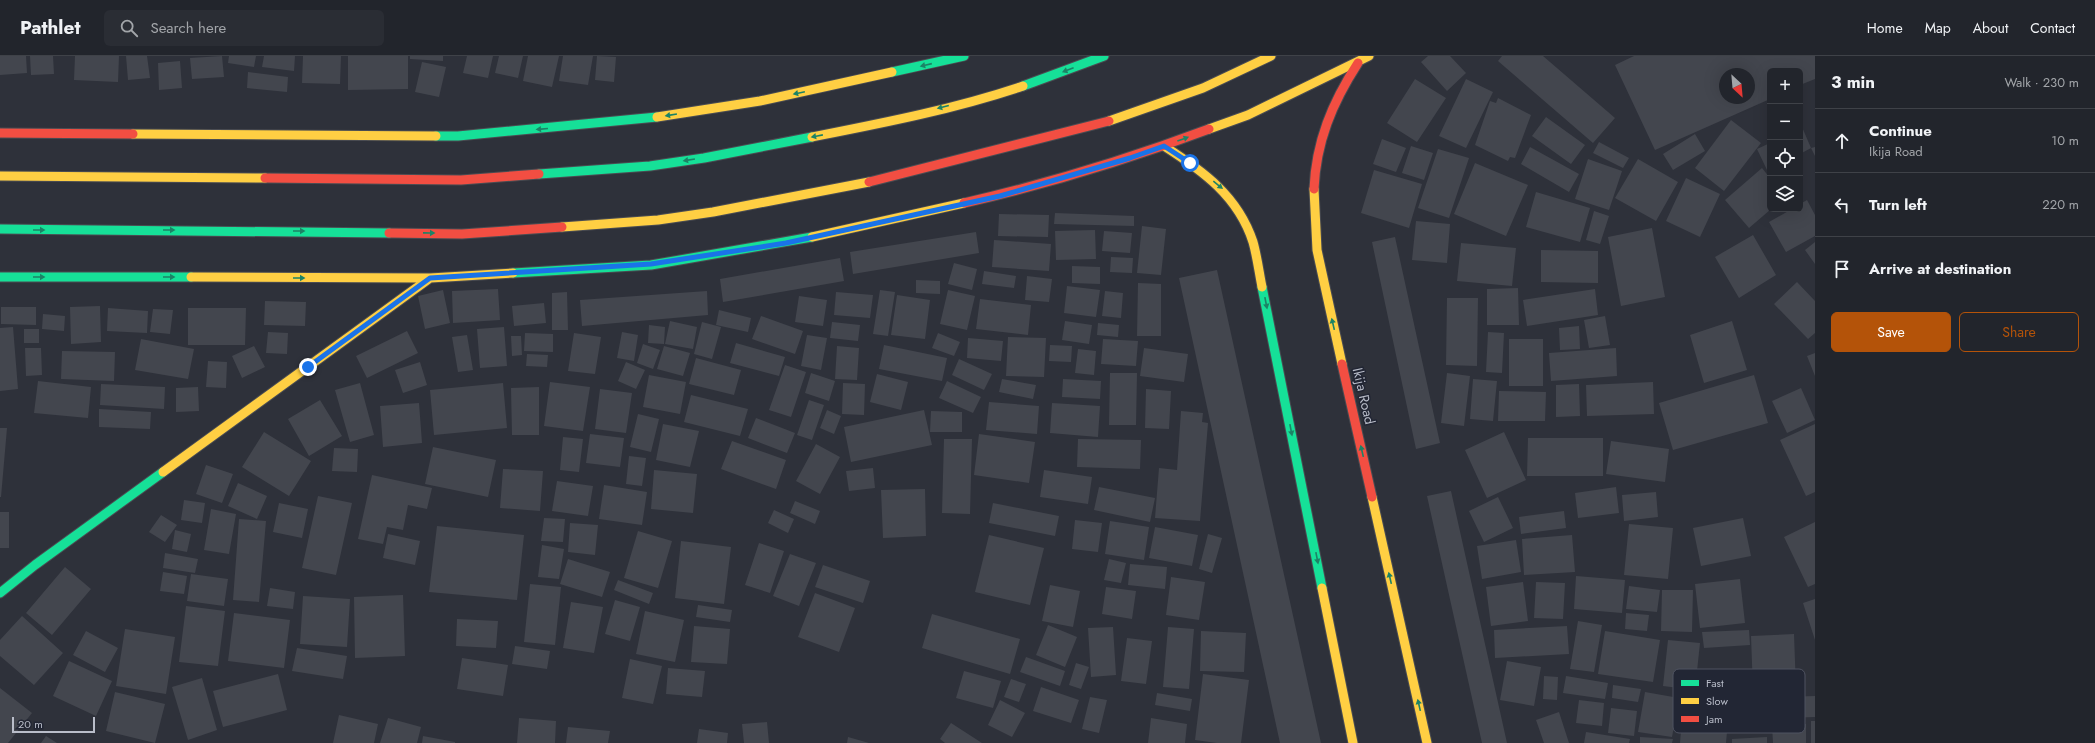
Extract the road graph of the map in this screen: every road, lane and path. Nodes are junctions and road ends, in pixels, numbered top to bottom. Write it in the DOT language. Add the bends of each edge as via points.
graph roads {
  1 [pos="964,56"];
  2 [pos="1104,56"];
  3 [pos="1271,56"];
  4 [pos="1370,56"];
  5 [pos="1359,61"];
  6 [pos="0,133"];
  7 [pos="1164,146"];
  8 [pos="0,176"];
  9 [pos="0,229"];
  10 [pos="0,277"];
  11 [pos="430,278"];
  12 [pos="0,593"];
  13 [pos="1353,743"];
  14 [pos="1428,743"];
  1 -- 6 [label="main road, one-way" via="752,102 634,121 473,134"];
  2 -- 8 [label="main road, one-way" via="996,95 868,125 704,158 650,166 461,180"];
  9 -- 3 [label="main road, one-way" via="462,234 658,220 713,212 888,178 1104,123 1203,88"];
  4 -- 5 [label="main road"];
  7 -- 5 [label="main road, one-way" via="1248,115"];
  14 -- 5 [label="main road, Ikija Road, one-way" via="1317,250 1312,209 1320,141 1341,87"];
  7 -- 11 [label="main road" via="1000,196 786,243 651,264"];
  7 -- 13 [label="main road, one-way" via="1223,188 1241,212 1253,243"];
  10 -- 11 [label="main road, one-way"];
  11 -- 12 [label="main road"];
}
